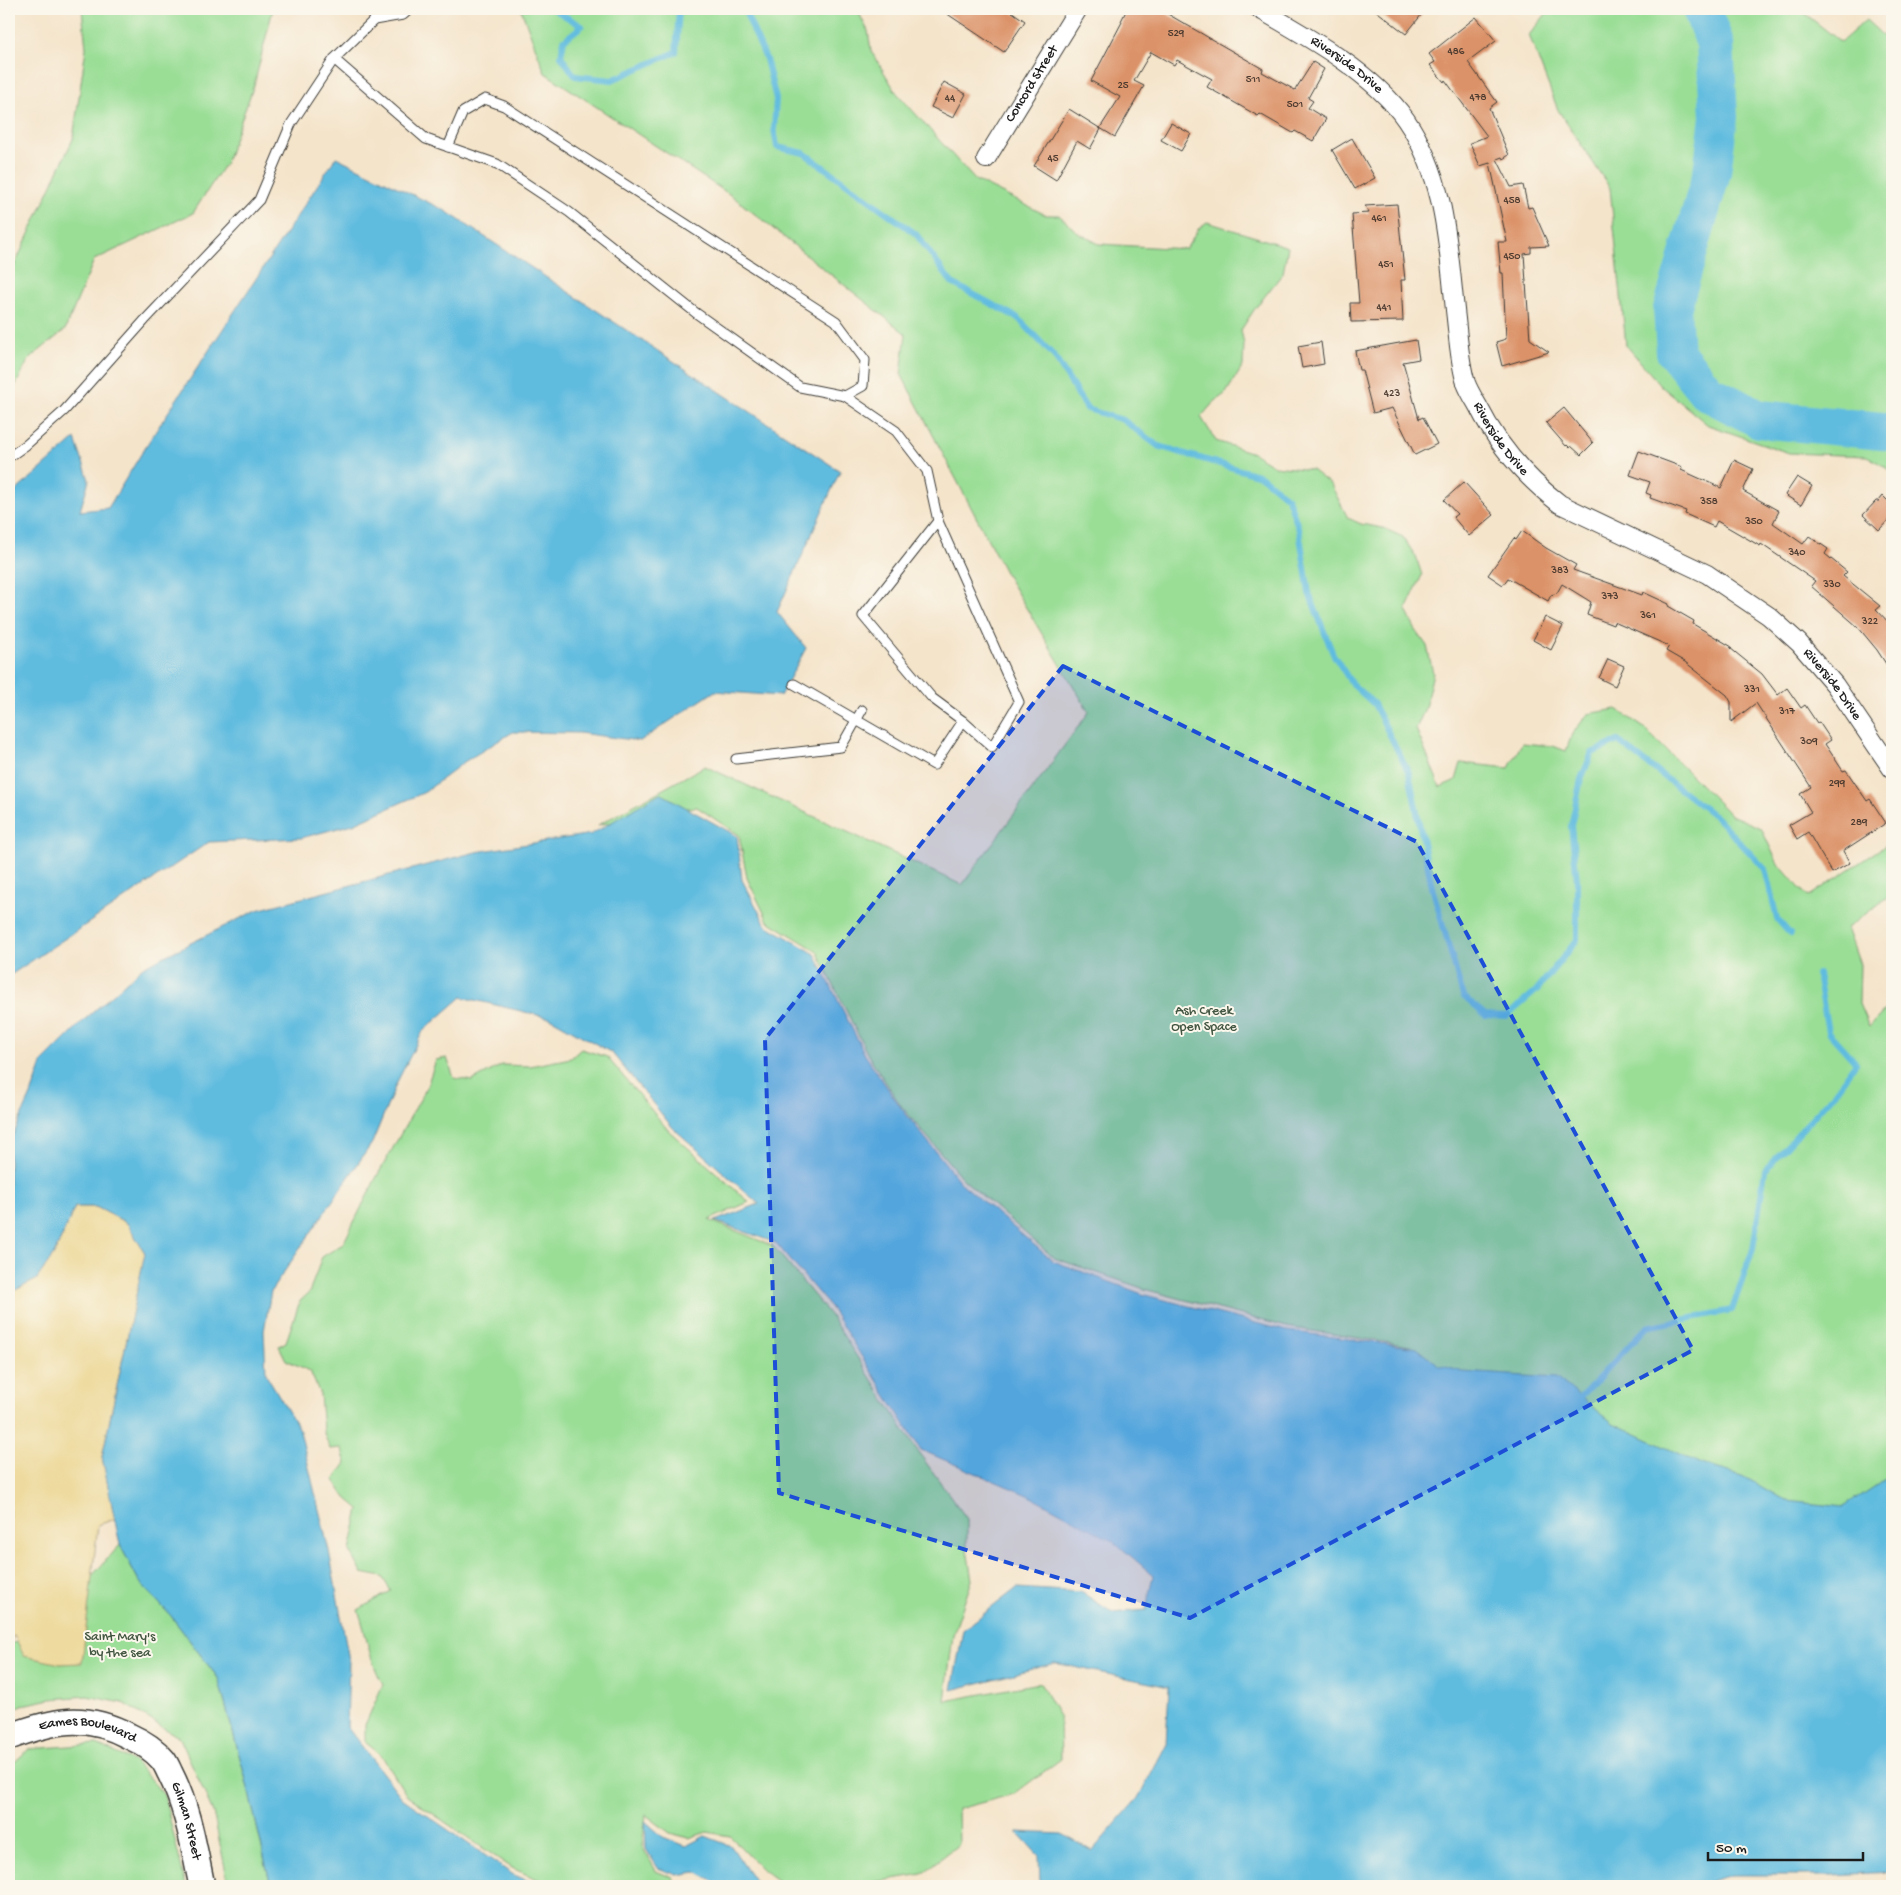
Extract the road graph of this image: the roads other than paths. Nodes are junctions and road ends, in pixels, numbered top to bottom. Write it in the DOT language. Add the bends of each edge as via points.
graph roads {
  1 [pos="379,9"];
  2 [pos="410,9"];
  3 [pos="1078,9"];
  4 [pos="1259,9"];
  5 [pos="374,20"];
  6 [pos="334,59"];
  7 [pos="448,146"];
  8 [pos="986,159"];
  9 [pos="845,396"];
  10 [pos="9,456"];
  11 [pos="938,521"];
  12 [pos="794,684"];
  13 [pos="862,710"];
  14 [pos="857,721"];
  15 [pos="963,721"];
  16 [pos="736,759"];
  17 [pos="1892,769"];
  18 [pos="9,1737"];
  19 [pos="163,1760"];
  20 [pos="202,1886"];
  1 -- 5 [label="lane"];
  2 -- 5 [label="lane" via="403,15"];
  3 -- 8 [label="street, Concord Street"];
  4 -- 17 [label="street, Riverside Drive" via="1308,37 1376,87 1404,118 1421,145 1435,179 1444,216 1466,382 1508,455 1540,489 1560,504 1707,574 1770,616 1799,643 1835,685"];
  5 -- 6 [label="lane"];
  6 -- 7 [label="lane" via="426,139"];
  6 -- 10 [label="lane" via="292,124 259,200 144,320 64,411"];
  7 -- 9 [label="lane" via="497,164 569,212 696,313 800,386"];
  7 -- 9 [label="lane" via="462,112 485,99 504,106 836,321 866,360 863,386"];
  9 -- 11 [label="lane" via="896,431 927,471"];
  11 -- 15 [label="lane" via="863,616 932,698"];
  11 -- 15 [label="lane" via="1018,702 992,747"];
  12 -- 14 [label="lane"];
  13 -- 14 [label="lane"];
  14 -- 15 [label="lane" via="934,765"];
  14 -- 16 [label="lane" via="841,747"];
  18 -- 19 [label="street, Eames Boulevard" via="62,1721 92,1721 139,1740"];
  19 -- 20 [label="street, Gilman Street" via="178,1787"];
}
